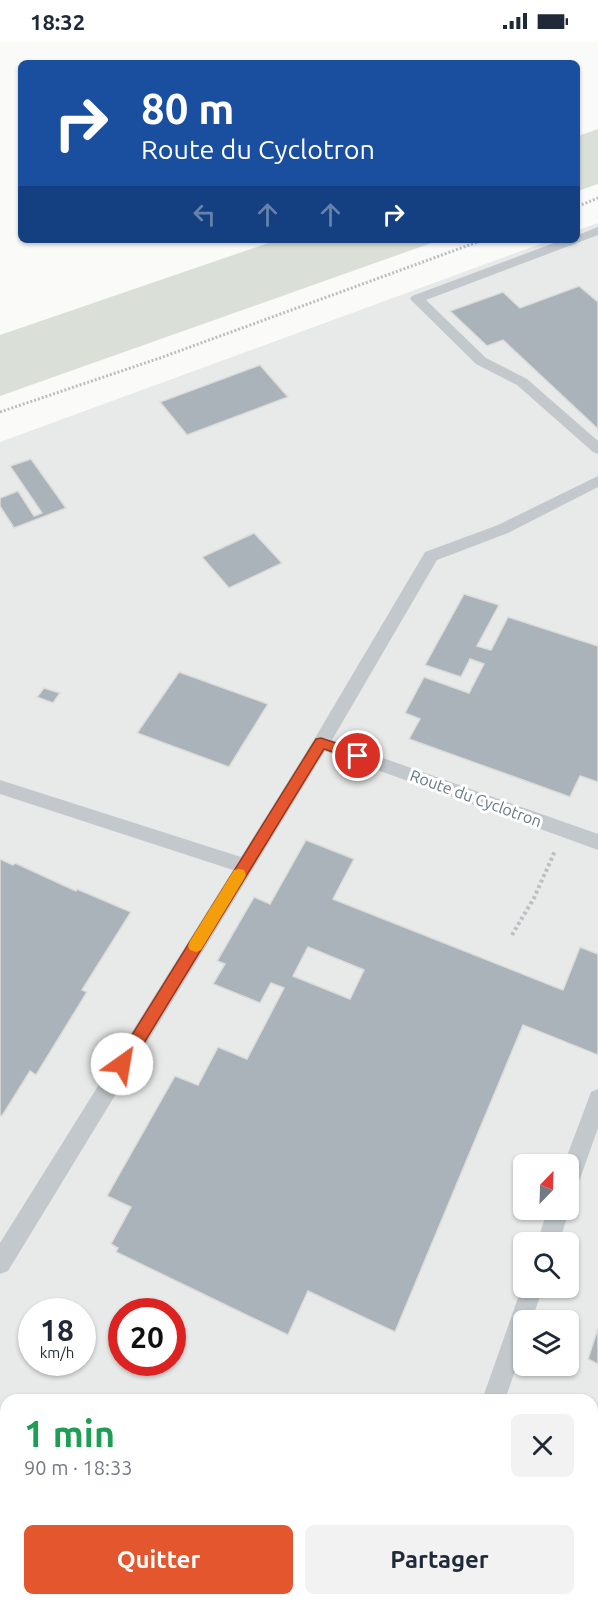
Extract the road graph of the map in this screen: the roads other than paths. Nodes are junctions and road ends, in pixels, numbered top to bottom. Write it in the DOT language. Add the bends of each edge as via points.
graph roads {
  1 [pos="571,243"];
  2 [pos="598,449"];
  3 [pos="598,481"];
  4 [pos="321,743"];
  5 [pos="0,787"];
  6 [pos="598,842"];
  7 [pos="245,866"];
  8 [pos="598,1099"];
  9 [pos="578,1154"];
  10 [pos="0,1263"];
  11 [pos="528,1298"];
  12 [pos="495,1394"];
  1 -- 2 [label="lane" via="417,299 481,361 522,382"];
  3 -- 4 [label="lane" via="503,529 431,556"];
  4 -- 6 [label="lane, Route du Cyclotron"];
  4 -- 7 [label="lane"];
  5 -- 7 [label="lane"];
  7 -- 10 [label="lane"];
  8 -- 9 [label="lane"];
  11 -- 12 [label="lane"];
}
